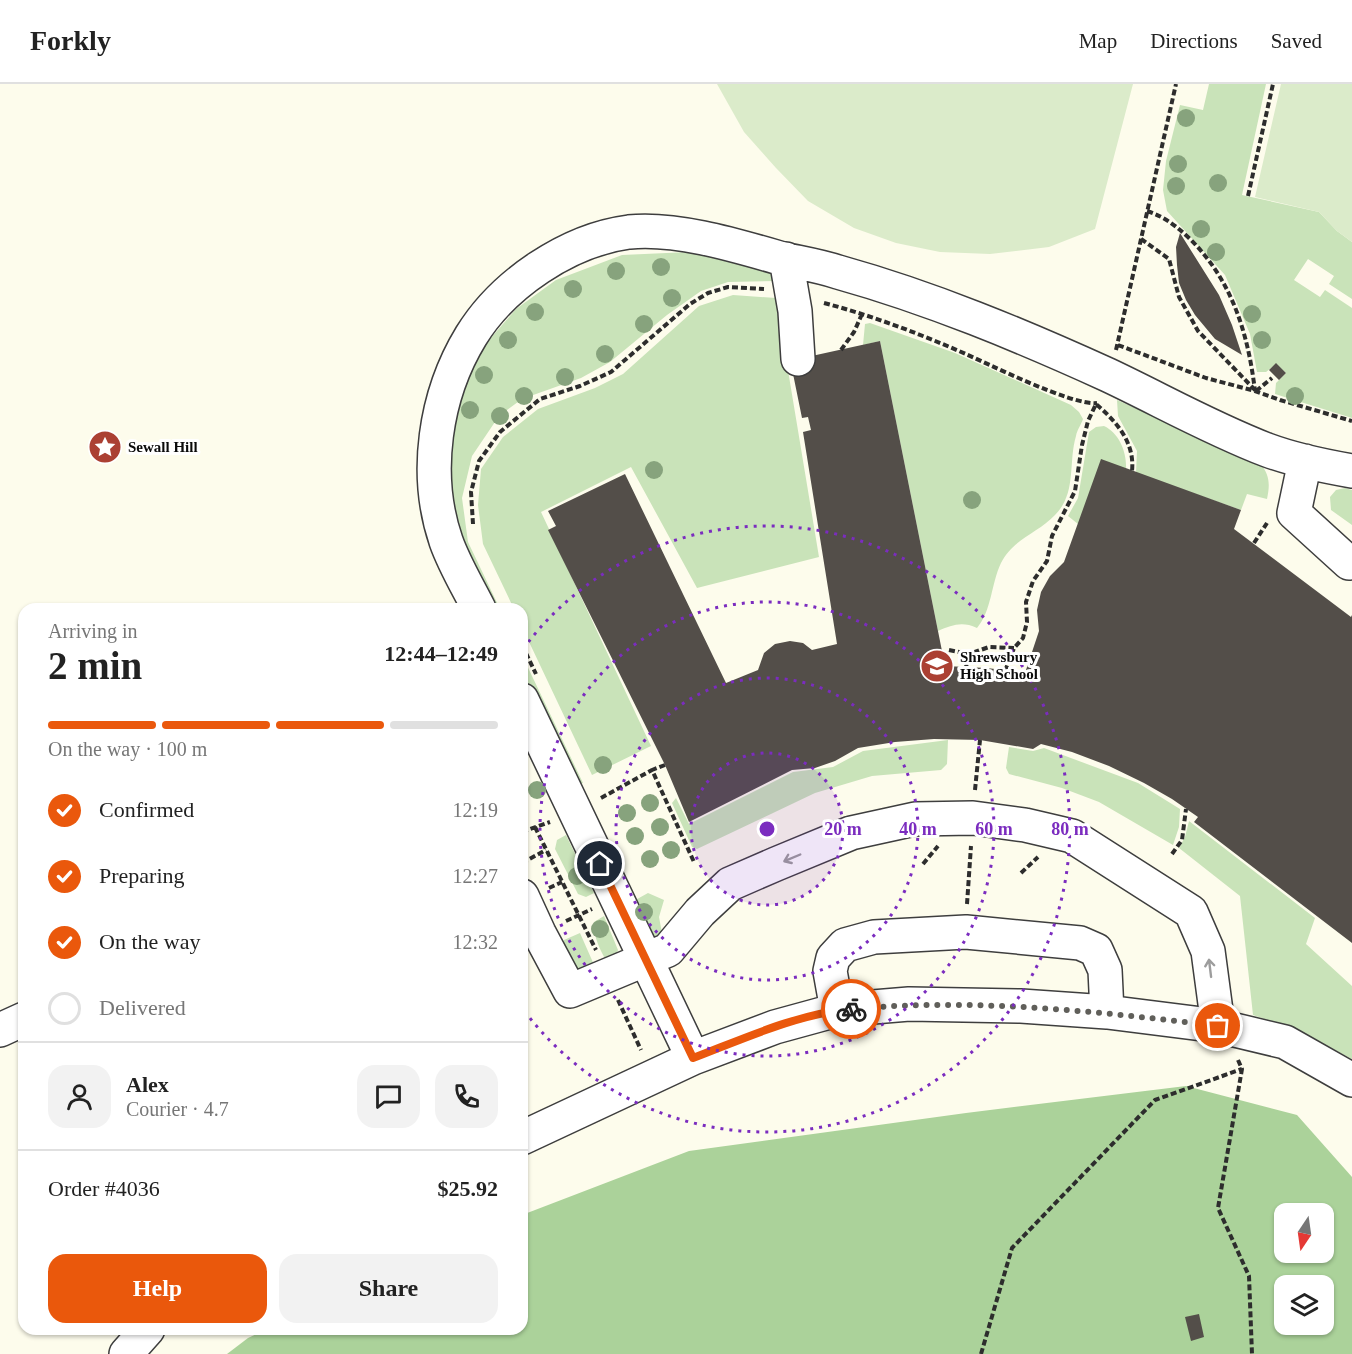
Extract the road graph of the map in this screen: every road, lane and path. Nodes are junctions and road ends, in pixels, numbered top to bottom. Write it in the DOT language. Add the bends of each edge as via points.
graph roads {
  1 [pos="1176,84"];
  2 [pos="1273,84"];
  3 [pos="1248,196"];
  4 [pos="1147,211"];
  5 [pos="1141,239"];
  6 [pos="786,259"];
  7 [pos="870,281"];
  8 [pos="766,289"];
  9 [pos="816,302"];
  10 [pos="862,314"];
  11 [pos="1118,345"];
  12 [pos="841,350"];
  13 [pos="1115,356"];
  14 [pos="798,359"];
  15 [pos="1272,378"];
  16 [pos="1255,391"];
  17 [pos="1102,394"];
  18 [pos="1096,404"];
  19 [pos="1352,421"];
  20 [pos="1305,461"];
  21 [pos="1132,471"];
  22 [pos="1352,471"];
  23 [pos="473,525"];
  24 [pos="1349,563"];
  25 [pos="476,603"];
  26 [pos="1014,648"];
  27 [pos="949,650"];
  28 [pos="969,654"];
  29 [pos="966,667"];
  30 [pos="1005,671"];
  31 [pos="528,713"];
  32 [pos="664,765"];
  33 [pos="652,770"];
  34 [pos="597,800"];
  35 [pos="1186,809"];
  36 [pos="559,818"];
  37 [pos="535,827"];
  38 [pos="528,830"];
  39 [pos="942,842"];
  40 [pos="546,850"];
  41 [pos="1172,854"];
  42 [pos="1038,857"];
  43 [pos="528,860"];
  44 [pos="694,862"];
  45 [pos="923,864"];
  46 [pos="1021,873"];
  47 [pos="528,909"];
  48 [pos="597,953"];
  49 [pos="646,960"];
  50 [pos="615,994"];
  51 [pos="837,1010"];
  52 [pos="1107,1012"];
  53 [pos="18,1022"];
  54 [pos="1218,1026"];
  55 [pos="0,1030"];
  56 [pos="693,1058"];
  57 [pos="1238,1058"];
  58 [pos="1242,1069"];
  59 [pos="653,1076"];
  60 [pos="1352,1080"];
  61 [pos="528,1135"];
  62 [pos="143,1335"];
  63 [pos="126,1354"];
  64 [pos="981,1354"];
  65 [pos="1252,1354"];
  1 -- 4 [label="path"];
  2 -- 3 [label="path"];
  4 -- 5 [label="path"];
  4 -- 16 [label="path" via="1176,226 1218,273 1239,314 1251,356"];
  5 -- 11 [label="path"];
  5 -- 16 [label="path" via="1169,259 1179,297 1198,331"];
  6 -- 7 [label="street"];
  6 -- 14 [label="street"];
  6 -- 25 [label="street" via="672,233 630,232 591,242 548,261 503,295 459,355 446,388 433,467 446,542"];
  7 -- 10 [label="path"];
  7 -- 20 [label="street" via="962,312 1267,450"];
  8 -- 23 [label="path" via="728,287 708,293 611,372 540,399 500,432 479,461 471,492"];
  9 -- 10 [label="path"];
  10 -- 12 [label="path"];
  10 -- 18 [label="path" via="1060,395"];
  11 -- 13 [label="path"];
  11 -- 16 [label="path" via="1206,378"];
  15 -- 16 [label="path"];
  16 -- 19 [label="path"];
  17 -- 18 [label="path"];
  18 -- 21 [label="path" via="1126,438 1133,459"];
  18 -- 26 [label="path" via="1082,445 1075,491 1052,536 1047,561 1034,580 1026,602 1023,638"];
  20 -- 22 [label="street"];
  20 -- 24 [label="street" via="1294,513"];
  26 -- 28 [label="path" via="989,647"];
  26 -- 30 [label="path"];
  27 -- 28 [label="path"];
  28 -- 29 [label="path"];
  31 -- 49 [label="street"];
  32 -- 33 [label="path"];
  33 -- 34 [label="path"];
  33 -- 44 [label="path"];
  35 -- 41 [label="path" via="1182,840"];
  36 -- 37 [label="path"];
  37 -- 38 [label="path"];
  37 -- 40 [label="path"];
  39 -- 45 [label="path"];
  40 -- 43 [label="path"];
  40 -- 48 [label="path"];
  42 -- 46 [label="path"];
  47 -- 49 [label="street" via="570,991"];
  54 -- 49 [label="street, one-way" via="1208,951 1191,912 1072,836 974,818 915,819 851,833 776,864 730,884 668,950"];
  49 -- 56 [label="street"];
  50 -- 59 [label="path"];
  51 -- 52 [label="street" via="959,1004"];
  51 -- 52 [label="street" via="830,971 833,958 845,945 874,937 966,932 1080,943 1095,950 1105,970"];
  51 -- 56 [label="street" via="775,1027"];
  52 -- 54 [label="street"];
  53 -- 55 [label="street"];
  54 -- 60 [label="street" via="1285,1042"];
  56 -- 59 [label="street"];
  57 -- 58 [label="path"];
  58 -- 64 [label="path" via="1155,1100 1012,1248"];
  58 -- 65 [label="path" via="1218,1208 1249,1276"];
  59 -- 61 [label="street"];
  62 -- 63 [label="street"];
}
